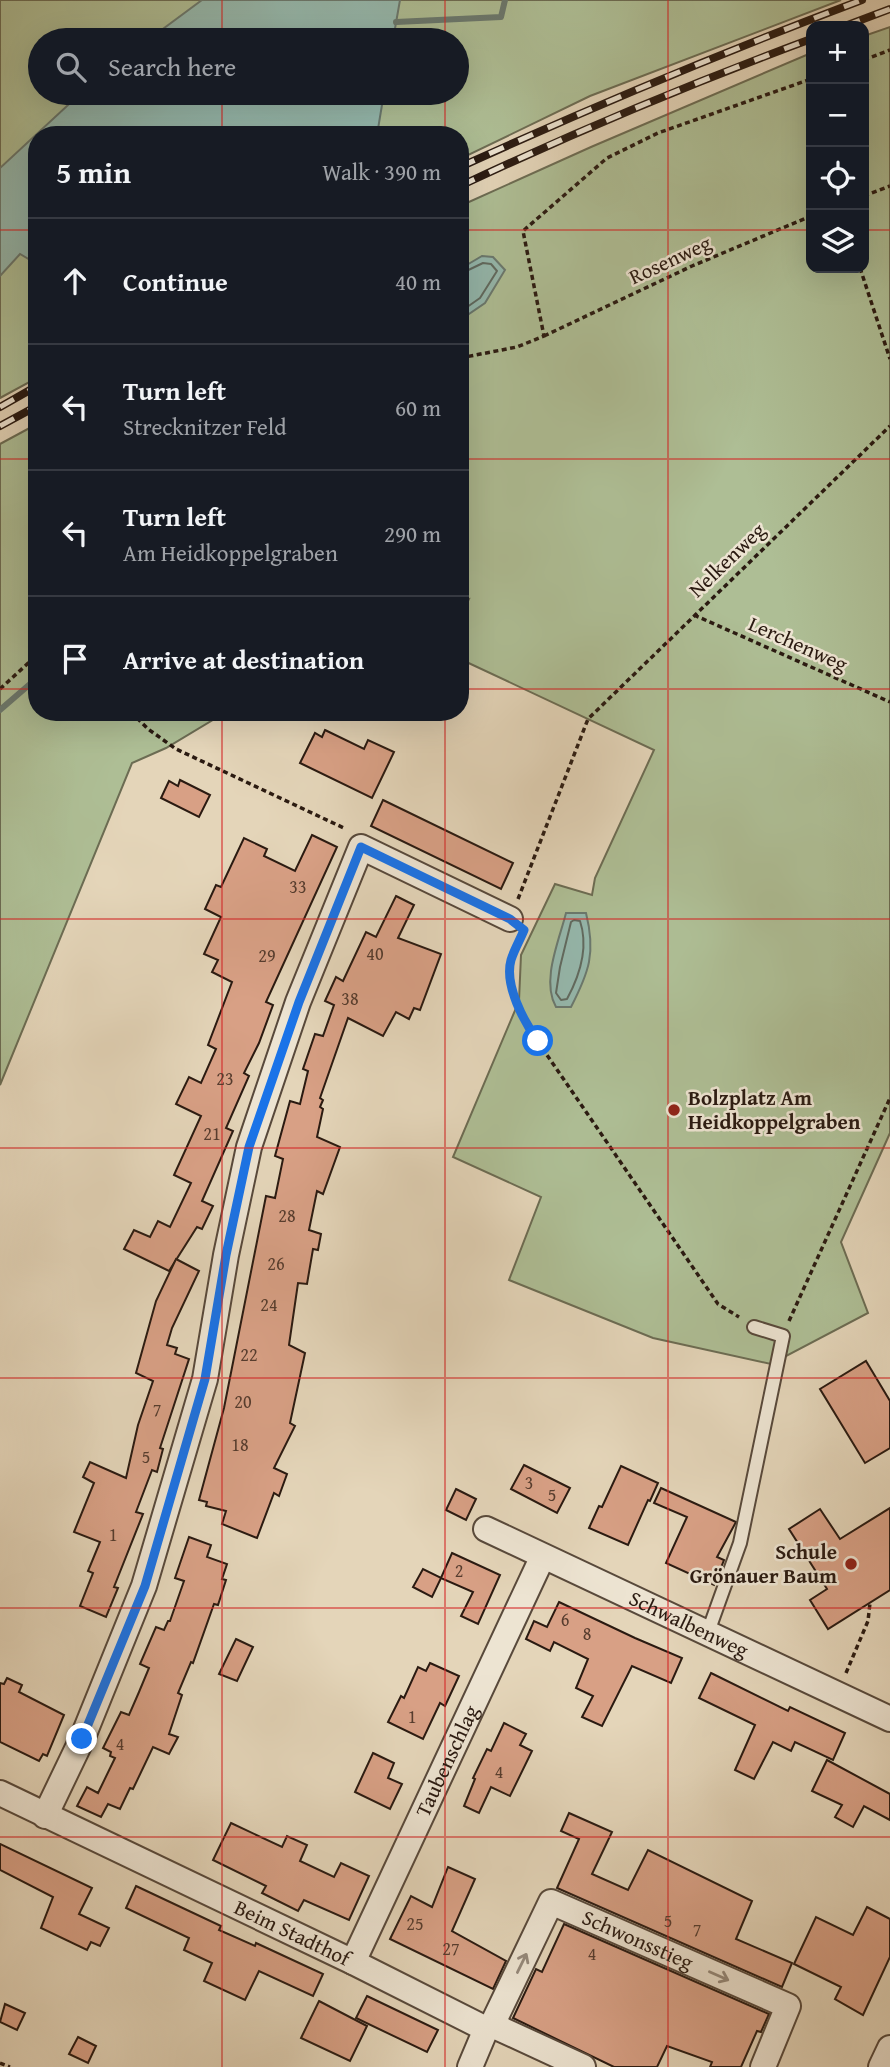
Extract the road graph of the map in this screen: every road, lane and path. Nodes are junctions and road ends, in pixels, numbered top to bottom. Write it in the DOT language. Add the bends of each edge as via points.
graph roads {
  1 [pos="890,50"];
  2 [pos="869,58"];
  3 [pos="806,81"];
  4 [pos="890,187"];
  5 [pos="869,194"];
  6 [pos="806,218"];
  7 [pos="862,273"];
  8 [pos="544,336"];
  9 [pos="469,356"];
  10 [pos="890,359"];
  11 [pos="890,426"];
  12 [pos="694,615"];
  13 [pos="28,664"];
  14 [pos="0,689"];
  15 [pos="890,702"];
  16 [pos="140,721"];
  17 [pos="361,847"];
  18 [pos="510,919"];
  19 [pos="890,1098"];
  20 [pos="754,1327"];
  21 [pos="783,1336"];
  22 [pos="486,1530"];
  23 [pos="542,1558"];
  24 [pos="870,1602"];
  25 [pos="708,1632"];
  26 [pos="838,1694"];
  27 [pos="890,1719"];
  28 [pos="0,1793"];
  29 [pos="45,1816"];
  30 [pos="353,1962"];
  31 [pos="489,2027"];
  32 [pos="890,2048"];
  33 [pos="0,2063"];
  34 [pos="10,2067"];
  35 [pos="470,2067"];
  36 [pos="583,2067"];
  37 [pos="763,2067"];
  38 [pos="881,2067"];
  1 -- 2 [label="path"];
  3 -- 8 [label="path" via="658,132 607,158 523,231"];
  4 -- 5 [label="path"];
  6 -- 8 [label="path, Rosenweg"];
  7 -- 10 [label="path"];
  8 -- 9 [label="path, Rosenweg" via="517,347"];
  11 -- 12 [label="path, Nelkenweg"];
  12 -- 15 [label="path, Lerchenweg"];
  12 -- 18 [label="path, Nelkenweg" via="587,719"];
  13 -- 14 [label="path"];
  16 -- 17 [label="path" via="176,749 360,836"];
  17 -- 18 [label="street"];
  17 -- 29 [label="street" via="299,1002 249,1147 205,1379 145,1586"];
  18 -- 20 [label="path" via="524,930 510,963 514,997 525,1023 718,1304"];
  19 -- 21 [label="path"];
  20 -- 21 [label="lane"];
  21 -- 25 [label="lane" via="740,1544"];
  22 -- 23 [label="street, Schwalbenweg"];
  23 -- 25 [label="street, Schwalbenweg"];
  23 -- 30 [label="street, Taubenschlag"];
  24 -- 26 [label="path" via="868,1621"];
  25 -- 26 [label="street, Schwalbenweg"];
  26 -- 27 [label="street, Schwalbenweg"];
  28 -- 29 [label="street, Beim Stadthof"];
  29 -- 30 [label="street, Beim Stadthof"];
  30 -- 31 [label="street, Beim Stadthof"];
  31 -- 35 [label="street"];
  31 -- 36 [label="street, Beim Stadthof"];
  31 -- 37 [label="street, Schwonsstieg, one-way" via="551,1902 788,2006"];
  32 -- 38 [label="street"];
  33 -- 34 [label="path"];
}
